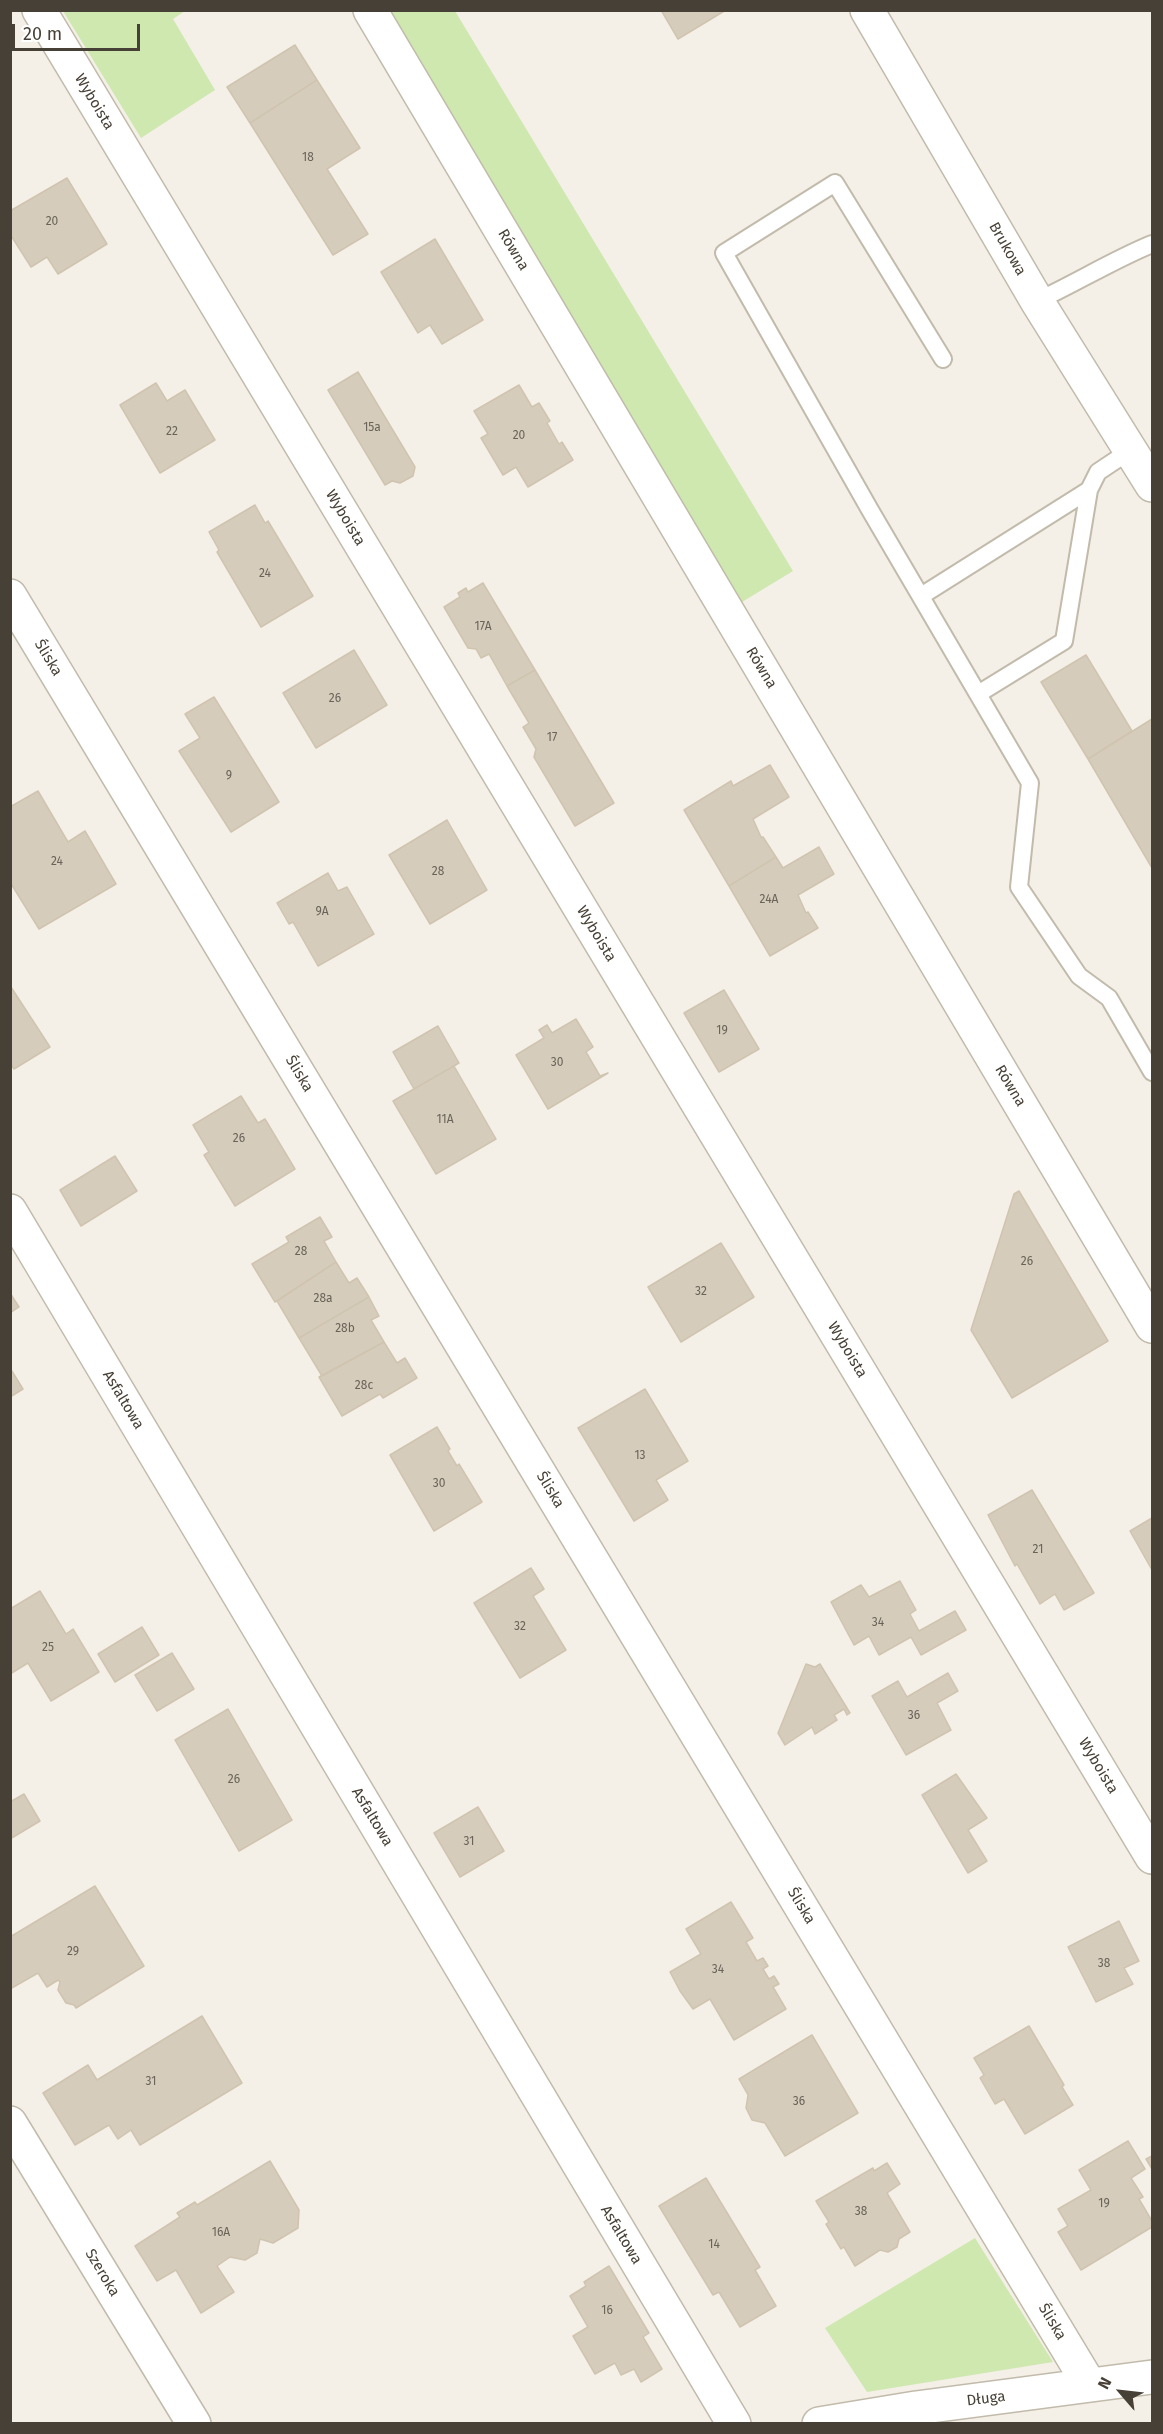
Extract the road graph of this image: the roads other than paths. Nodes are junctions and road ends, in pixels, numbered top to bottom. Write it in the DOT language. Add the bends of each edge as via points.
graph roads {
  1 [pos="39,10"];
  2 [pos="370,10"];
  3 [pos="867,10"];
  4 [pos="1152,244"];
  5 [pos="1037,301"];
  6 [pos="943,359"];
  7 [pos="1131,450"];
  8 [pos="1152,485"];
  9 [pos="1089,490"];
  10 [pos="10,596"];
  11 [pos="921,596"];
  12 [pos="978,694"];
  13 [pos="1152,1072"];
  14 [pos="10,1211"];
  15 [pos="1152,1326"];
  16 [pos="1152,1857"];
  17 [pos="10,2123"];
  18 [pos="1089,2384"];
  19 [pos="1149,2384"];
  20 [pos="921,2416"];
  21 [pos="194,2424"];
  22 [pos="734,2424"];
  23 [pos="819,2424"];
  1 -- 16 [label="street, Wyboista"];
  2 -- 15 [label="street, Równa"];
  3 -- 5 [label="street, Brukowa"];
  4 -- 5 [label="lane"];
  5 -- 7 [label="street, Brukowa"];
  6 -- 11 [label="lane" via="835,183 724,253"];
  7 -- 8 [label="street, Brukowa"];
  7 -- 9 [label="lane" via="1098,472"];
  9 -- 11 [label="lane"];
  9 -- 12 [label="lane" via="1064,641"];
  10 -- 18 [label="street, Śliska"];
  11 -- 12 [label="lane"];
  12 -- 13 [label="lane" via="1030,783 1019,887 1079,976 1109,998"];
  14 -- 22 [label="street, Asfaltowa"];
  17 -- 21 [label="street, Szeroka"];
  18 -- 19 [label="street, Długa"];
  18 -- 20 [label="street, Długa"];
  20 -- 23 [label="street, Długa"];
}
